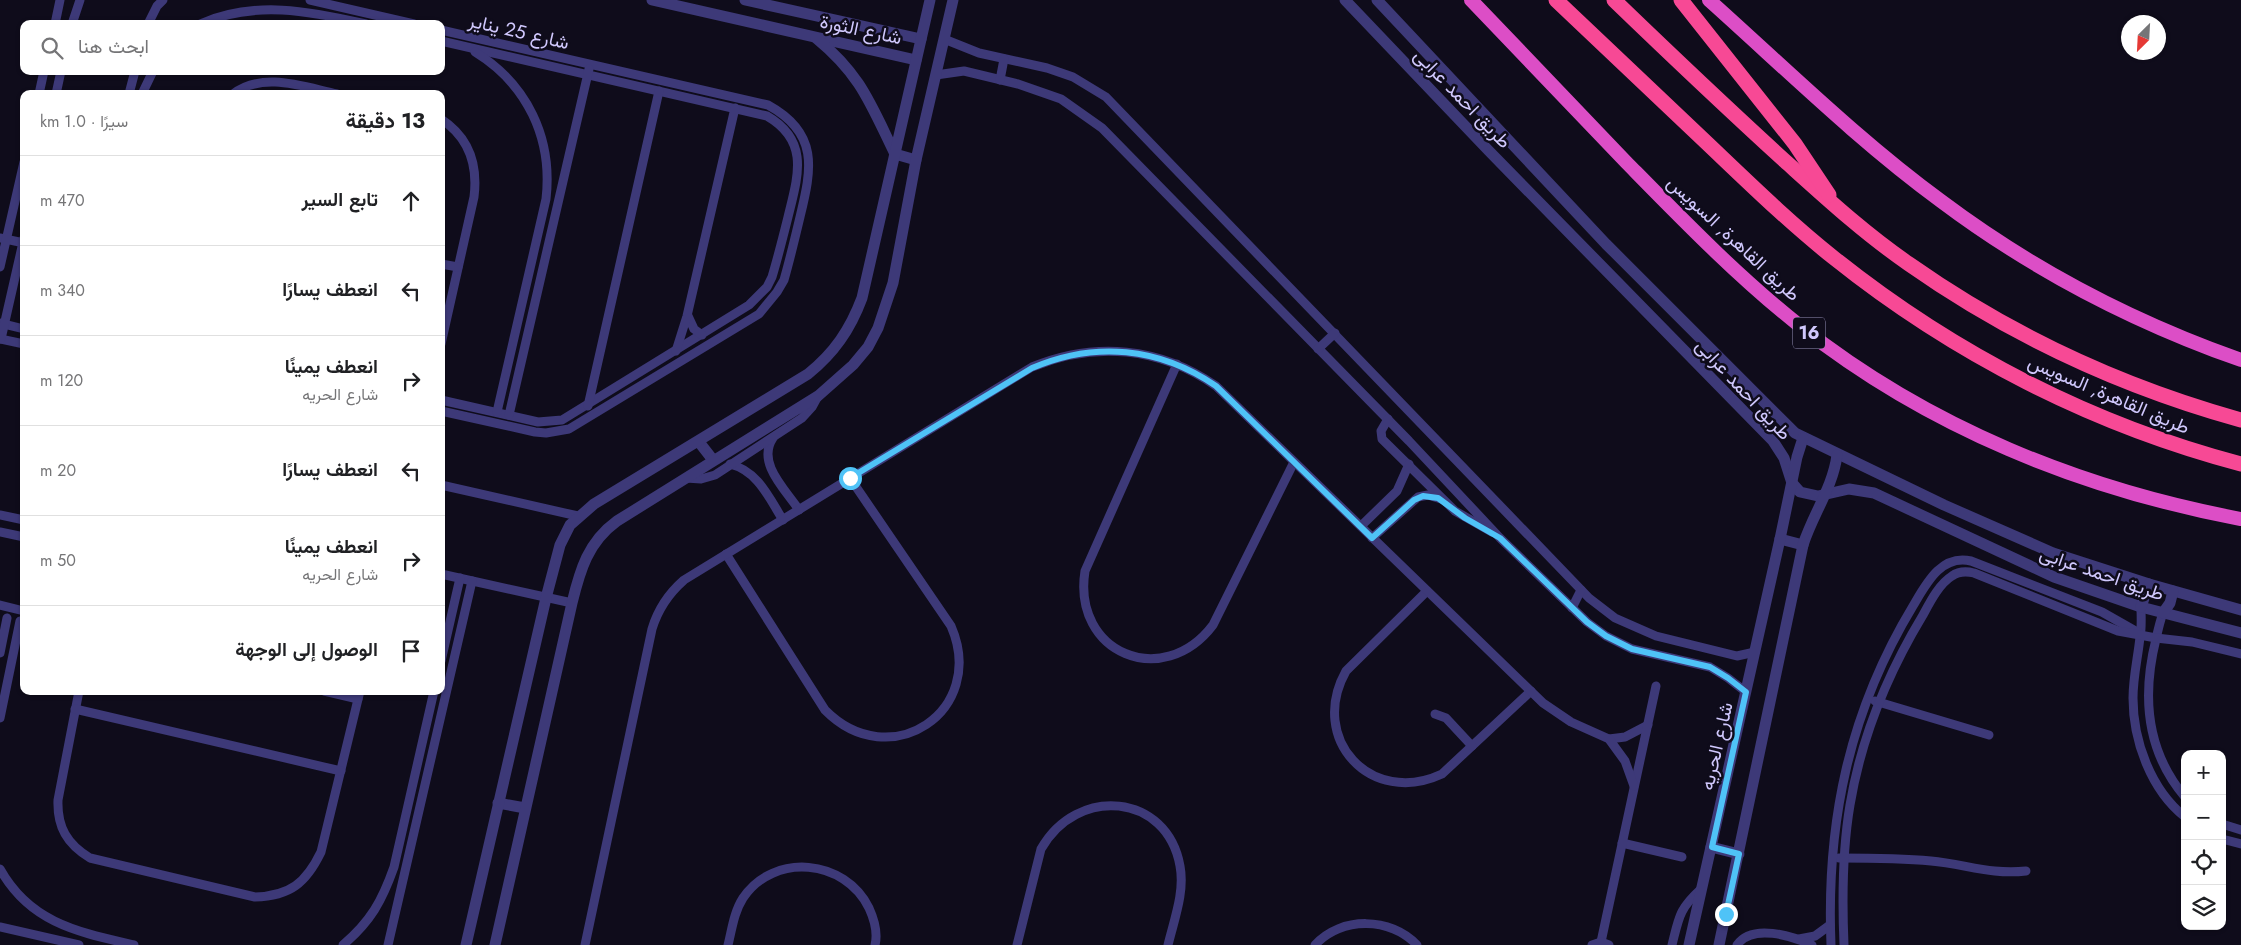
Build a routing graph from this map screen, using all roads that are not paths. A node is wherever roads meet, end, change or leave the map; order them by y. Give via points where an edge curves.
1 (60, 0) edge
2 (80, 0) edge
3 (163, 0) edge
4 (310, 0) edge
5 (652, 0) edge
6 (745, 0) edge
7 (930, 0) edge
8 (953, 0) edge
9 (1345, 0) edge
10 (1377, 0) edge
11 (1471, 0) edge
12 (1556, 0) edge
13 (1614, 0) edge
14 (1681, 0) edge
15 (1709, 0) edge
16 (373, 19) edge
17 (56, 20) edge
18 (73, 20) edge
19 (150, 20) edge
20 (208, 20) edge
21 (349, 20) edge
22 (445, 31) edge
23 (815, 37) junction
24 (944, 38) junction
25 (921, 39) junction
26 (445, 42) edge
27 (469, 47) junction
28 (916, 60) junction
29 (1004, 60) junction
30 (590, 64) junction
31 (43, 75) edge
32 (59, 75) edge
33 (134, 75) edge
34 (151, 75) edge
35 (588, 75) junction
36 (936, 75) junction
37 (1000, 80) junction
38 (40, 90) edge
39 (57, 90) edge
40 (130, 90) edge
41 (144, 90) edge
42 (241, 90) edge
43 (319, 90) edge
44 (659, 91) junction
45 (734, 108) junction
46 (445, 122) edge
47 (895, 154) junction
48 (916, 160) junction
49 (20, 176) edge
50 (546, 199) junction
51 (559, 201) junction
52 (1836, 207) junction
53 (3, 238) edge
54 (20, 241) edge
55 (2, 250) edge
56 (20, 254) edge
57 (20, 261) edge
58 (445, 265) edge
59 (0, 267) edge
60 (458, 267) junction
61 (688, 316) junction
62 (2, 324) edge
63 (445, 327) edge
64 (20, 328) edge
65 (1335, 333) junction
66 (702, 335) junction
67 (1, 339) edge
68 (20, 343) edge
69 (1318, 349) junction
70 (676, 351) junction
71 (2241, 360) edge
72 (657, 363) junction
73 (1177, 364) junction
74 (644, 371) junction
75 (664, 372) junction
76 (651, 380) junction
77 (818, 396) junction
78 (445, 401) edge
79 (588, 406) junction
80 (445, 412) edge
81 (497, 412) junction
82 (509, 415) junction
83 (1388, 419) junction
84 (2241, 420) edge
85 (546, 422) junction
86 (546, 433) junction
87 (774, 437) junction
88 (1803, 438) junction
89 (699, 442) junction
90 (1837, 455) junction
91 (713, 460) junction
92 (1294, 462) junction
93 (730, 464) junction
94 (1409, 464) junction
95 (2240, 464) edge
96 (770, 468) junction
97 (1883, 477) junction
98 (686, 478) junction
99 (756, 478) junction
100 (850, 478) junction
101 (1792, 483) junction
102 (445, 486) edge
103 (1397, 491) junction
104 (1874, 493) junction
105 (1824, 495) junction
106 (1442, 500) junction
107 (1410, 503) junction
108 (800, 510) junction
109 (0, 515) edge
110 (578, 516) junction
111 (20, 519) edge
112 (2241, 519) edge
113 (783, 520) junction
114 (1361, 526) junction
115 (0, 532) edge
116 (20, 536) edge
117 (1372, 538) junction
118 (1500, 538) junction
119 (1780, 539) junction
120 (1803, 545) junction
121 (726, 554) junction
122 (1957, 560) junction
123 (1992, 570) junction
124 (1962, 572) junction
125 (445, 575) edge
126 (460, 578) junction
127 (1988, 579) junction
128 (472, 581) junction
129 (2149, 584) junction
130 (1581, 590) junction
131 (1924, 590) junction
132 (1428, 591) junction
133 (2173, 591) junction
134 (1934, 596) junction
135 (546, 598) junction
136 (572, 604) junction
137 (0, 606) edge
138 (2141, 607) junction
139 (1572, 608) junction
140 (20, 610) edge
141 (2241, 610) edge
142 (2164, 613) junction
143 (4, 618) edge
144 (20, 622) edge
145 (20, 631) edge
146 (2241, 633) edge
147 (2141, 634) junction
148 (2156, 638) junction
149 (445, 639) edge
150 (445, 647) edge
151 (456, 650) junction
152 (1755, 652) junction
153 (0, 653) edge
154 (2241, 654) edge
155 (445, 659) edge
156 (454, 660) junction
157 (1656, 686) dead end
158 (1531, 691) junction
159 (1746, 692) junction
160 (78, 695) edge
161 (359, 695) edge
162 (433, 695) edge
163 (1867, 699) junction
164 (1880, 702) junction
165 (75, 709) junction
166 (1435, 714) dead end
167 (0, 718) edge
168 (1648, 725) junction
169 (1989, 735) dead end
170 (1609, 739) junction
171 (1472, 746) junction
172 (341, 771) junction
173 (1634, 786) junction
174 (2181, 793) edge
175 (2181, 795) edge
176 (2169, 801) junction
177 (498, 804) junction
178 (525, 808) junction
179 (2181, 813) edge
180 (2226, 825) edge
181 (2241, 830) edge
182 (2226, 840) edge
183 (1622, 843) junction
184 (2241, 844) edge
185 (1712, 847) junction
186 (1739, 854) junction
187 (1682, 856) dead end
188 (1831, 858) junction
189 (1843, 858) junction
190 (0, 868) edge
191 (2026, 871) dead end
192 (1702, 889) junction
193 (1830, 925) junction
194 (0, 926) edge
195 (1797, 939) junction
196 (1605, 943) edge
197 (79, 945) edge
198 (134, 945) edge
199 (343, 945) edge
200 (388, 945) edge
201 (466, 945) edge
202 (495, 945) edge
203 (585, 945) edge
204 (728, 945) edge
205 (875, 945) edge
206 (1018, 945) edge
207 (1168, 945) edge
208 (1315, 945) edge
209 (1417, 945) edge
210 (1592, 945) edge
211 (1672, 945) edge
212 (1689, 945) edge
213 (1719, 945) edge
214 (1737, 945) edge
215 (1812, 945) edge
216 (1830, 945) edge
217 (1844, 945) edge

1 - 17 street
2 - 18 street
3 - 19 street
4 - 16 street
5 - 23 street, شارع الثورة
6 - 25 street, شارع الثورة
7 - 25 street
8 - 24 street
9 - 101 street, طريق احمد عرابى via 1773,442 1784,458
10 - 88 street, طريق احمد عرابى via 1606,244 1781,420
11 - 112 highway, طريق القاهرة, السويس / 16 via 1713,251 1773,305 1860,369 1947,420 2044,464 2136,496
12 - 95 highway, طريق القاهرة, السويس via 1795,226 1900,307 1970,352 2051,394 2159,439
13 - 52 highway, طريق القاهرة, السويس
14 - 52 highway via 1806,159
15 - 71 highway via 1894,164 1979,229 2036,266 2104,303 2175,336
20 - 21 street via 261,4 281,4
22 - 30 street, شارع 25 يناير
23 - 28 street, شارع الثورة
23 - 47 street via 835,54 867,94
24 - 29 street
24 - 36 street
25 - 28 street
26 - 27 street, شارع 25 يناير
27 - 35 street, شارع 25 يناير
27 - 50 street via 506,76 533,114 547,158
28 - 47 street
29 - 37 street
29 - 65 street via 1047,68 1073,77 1106,97
30 - 35 street
30 - 75 street, شارع 25 يناير via 768,105 792,122 808,148 808,183 788,266 777,292 759,314
31 - 38 street
32 - 39 street
33 - 40 street
34 - 41 street
35 - 44 street, شارع 25 يناير
35 - 51 street
36 - 37 street via 964,71
36 - 48 street
37 - 69 street via 1061,99 1102,128
42 - 43 street via 268,81
44 - 45 street, شارع 25 يناير
44 - 79 street
45 - 61 street
45 - 66 street, شارع 25 يناير via 767,116 786,130 797,152 798,175 776,264 767,287 749,305
46 - 60 street via 466,142 476,174
47 - 48 street
47 - 89 street via 862,298 847,333 823,362 808,374
48 - 77 street via 893,283 878,328 853,365
49 - 53 street
50 - 51 street
50 - 81 street
51 - 82 street
52 - 84 highway, طريق القاهرة, السويس via 1940,285 2035,341 2148,391
53 - 54 street
53 - 55 street
55 - 56 street
55 - 59 street
57 - 62 street
58 - 60 street
60 - 63 street
61 - 66 street via 694,329
61 - 70 street
62 - 64 street
62 - 67 street
65 - 69 street
65 - 130 street
66 - 70 street, شارع 25 يناير
67 - 68 street
69 - 83 street
70 - 72 street, شارع 25 يناير
72 - 74 street, شارع 25 يناير
72 - 75 street
73 - 92 street via 1216,386
73 - 92 street via 1085,571 1083,601 1092,623 1106,641 1118,650 1148,659 1178,654 1204,637 1213,625
73 - 100 street via 1148,355 1104,350 1046,362
74 - 76 street
74 - 79 street, شارع 25 يناير
75 - 76 street, شارع 25 يناير
76 - 86 street, شارع 25 يناير via 570,429
77 - 87 street via 805,415
77 - 91 street
78 - 81 street
79 - 85 street, شارع 25 يناير via 570,417
80 - 86 street
81 - 82 street
82 - 85 street
83 - 94 street via 1381,431 1382,439
83 - 118 street
85 - 86 street
87 - 93 street
87 - 96 street via 767,452
88 - 90 street, طريق احمد عرابى
88 - 101 street, شارع الحريه
89 - 91 street
89 - 110 street
90 - 97 street, طريق احمد عرابى
90 - 105 street via 1834,473
91 - 98 street
92 - 114 street
93 - 98 street via 706,478
93 - 99 street
94 - 103 street
94 - 106 street
96 - 99 street
96 - 108 street
97 - 104 street via 1874,482
97 - 129 street, طريق احمد عرابى via 2037,546
98 - 136 street via 617,521 598,538 584,560
99 - 113 street
100 - 108 street
100 - 121 street via 956,638 960,664 955,690 942,712 921,729 896,737 876,737 857,733 834,720
101 - 105 street, طريق احمد عرابى via 1806,495
101 - 119 street, شارع الحريه
102 - 110 street
103 - 107 street
103 - 114 street
104 - 105 street, طريق احمد عرابى via 1849,489
104 - 138 street, طريق احمد عرابى via 2054,577
105 - 120 street
106 - 107 street via 1423,496
106 - 118 street
107 - 117 street
108 - 113 street
109 - 111 street
110 - 135 street via 560,545
113 - 121 street
114 - 117 street
115 - 116 street
117 - 132 street
118 - 139 street
119 - 120 street
119 - 152 street, شارع الحريه
120 - 186 street
121 - 203 street via 677,586 654,621
122 - 123 street via 1971,561
122 - 124 street
122 - 131 street via 1942,566
123 - 127 street
123 - 147 street via 2102,612
124 - 127 street
124 - 134 street via 1950,577
125 - 126 street
126 - 128 street
126 - 149 street
127 - 147 street via 2118,631
128 - 135 street
128 - 151 street
129 - 133 street, طريق احمد عرابى
129 - 138 street
130 - 139 street
130 - 152 street via 1615,618 1656,636 1737,656
131 - 134 street
131 - 163 street via 1892,643
132 - 158 street
132 - 171 street via 1346,670 1334,698 1335,728 1340,742 1358,766 1384,781 1399,784 1421,782 1442,774
133 - 141 street, طريق احمد عرابى
133 - 142 street
134 - 164 street
135 - 136 street
135 - 177 street
136 - 178 street
137 - 140 street
138 - 142 street, طريق احمد عرابى
138 - 147 street
139 - 159 street via 1596,630 1623,645 1700,664 1728,678
142 - 146 street, طريق احمد عرابى
142 - 148 street
143 - 144 street
143 - 153 street
145 - 167 street
147 - 148 street
147 - 176 street via 2134,691 2136,730 2148,768
148 - 154 street via 2192,642
148 - 174 street via 2148,677 2149,717 2157,748
150 - 151 street
151 - 156 street
152 - 159 street, شارع الحريه
155 - 156 street
156 - 200 street
157 - 168 street
158 - 170 street via 1558,714
158 - 171 street
159 - 185 street, شارع الحريه
160 - 165 street
161 - 172 street
162 - 199 street via 388,883 370,918
163 - 164 street
163 - 188 street via 1843,778
164 - 169 street
164 - 189 street via 1854,780
165 - 172 street
165 - 172 street via 58,800 59,821 68,840 90,858 241,894 270,896 284,893 307,876 321,852
166 - 171 street via 1446,718
168 - 170 street via 1626,737
168 - 173 street
170 - 173 street via 1625,761
173 - 183 street
175 - 176 street
176 - 179 street
177 - 178 street
177 - 201 street
178 - 202 street
180 - 181 street
182 - 184 street
183 - 187 street
183 - 196 street
185 - 186 street
185 - 192 street, شارع الحريه
186 - 213 street
188 - 189 street
188 - 193 street
189 - 191 street via 1920,860 1989,872
189 - 217 street
190 - 198 street via 25,902 42,915 80,933
192 - 211 street via 1680,912
192 - 212 street, شارع الحريه
193 - 195 street via 1815,936
193 - 216 street
194 - 197 street
195 - 214 street via 1760,933 1746,936
195 - 215 street
196 - 210 street
204 - 205 street via 737,910 752,888 773,873 799,867 812,867 849,882 872,914
206 - 207 street via 1041,849 1047,837 1078,812 1104,805 1143,814 1164,831 1174,848 1181,881
208 - 209 street via 1332,932 1364,923 1398,930

